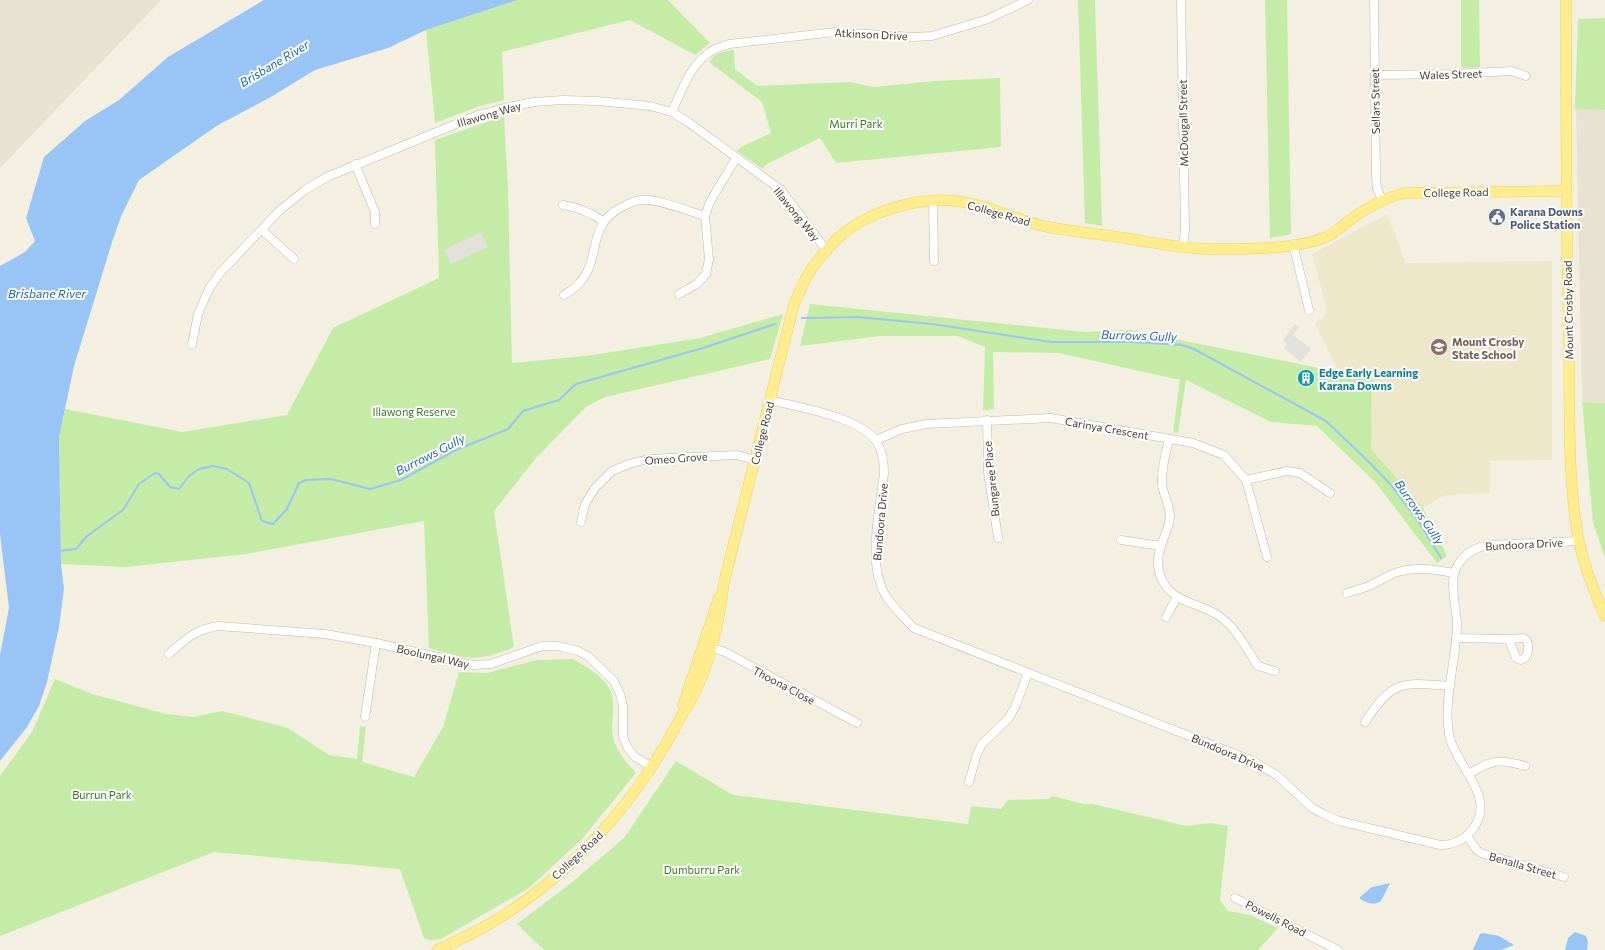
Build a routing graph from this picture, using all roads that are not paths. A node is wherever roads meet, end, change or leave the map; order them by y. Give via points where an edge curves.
1 (1028, 0) edge
2 (1181, 0) edge
3 (1374, 0) edge
4 (1566, 0) edge
5 (1375, 75) junction
6 (1526, 76) dead end
7 (672, 112) junction
8 (736, 158) junction
9 (355, 164) junction
10 (1566, 191) junction
11 (933, 200) junction
12 (1382, 200) junction
13 (563, 205) dead end
14 (705, 216) junction
15 (603, 222) junction
16 (375, 224) dead end
17 (262, 230) junction
18 (1294, 244) junction
19 (1183, 247) junction
20 (827, 251) junction
21 (294, 260) dead end
22 (934, 261) dead end
23 (564, 294) dead end
24 (679, 294) dead end
25 (1309, 310) dead end
26 (192, 344) dead end
27 (770, 400) junction
28 (987, 420) junction
29 (1169, 439) junction
30 (876, 440) junction
31 (755, 460) junction
32 (1246, 480) junction
33 (1330, 493) dead end
34 (581, 522) dead end
35 (998, 538) dead end
36 (1121, 540) dead end
37 (1579, 541) junction
38 (1161, 546) junction
39 (1266, 557) dead end
40 (1454, 573) junction
41 (1347, 592) dead end
42 (1176, 596) junction
43 (1605, 616) edge
44 (1166, 617) dead end
45 (1456, 638) junction
46 (1509, 640) dead end
47 (376, 643) junction
48 (707, 646) junction
49 (169, 654) dead end
50 (1275, 671) dead end
51 (1028, 673) junction
52 (1450, 686) junction
53 (365, 717) dead end
54 (1365, 722) dead end
55 (857, 723) dead end
56 (1526, 766) dead end
57 (652, 767) junction
58 (1469, 774) junction
59 (969, 782) dead end
60 (1468, 836) junction
61 (1564, 877) dead end
62 (1235, 898) dead end
63 (437, 950) edge
64 (1338, 950) edge

1 - 7 street, Atkinson Drive via 988,19 932,36 835,32 729,44 714,50 692,70
2 - 19 street, McDougall Street via 1185,229
3 - 5 street, Sellars Street
4 - 10 main road, Mount Crosby Road
5 - 6 street, Wales Street via 1512,71
5 - 12 street, Sellars Street via 1376,178
7 - 8 street, Illawong Way
7 - 9 street, Illawong Way via 650,106 597,101 534,102 478,115
8 - 14 street via 710,202
8 - 20 street, Illawong Way via 781,190
9 - 16 street via 375,212
9 - 17 street, Illawong Way via 305,190 279,211
10 - 12 main road, College Road via 1404,193
10 - 37 main road, Mount Crosby Road via 1571,462
11 - 19 main road, College Road via 956,201 984,207 1045,226
11 - 20 main road, College Road via 901,205 874,216 836,240
11 - 22 street
12 - 18 main road, College Road via 1330,235
13 - 15 street via 596,216
14 - 15 street via 640,200 614,211
14 - 24 street via 709,259 706,274 697,284
15 - 23 street via 582,281
17 - 21 street
17 - 26 street, Illawong Way via 220,273 209,289 198,314
18 - 19 main road, College Road via 1226,249
18 - 25 street
20 - 27 main road, College Road via 815,264 794,304
27 - 30 street via 843,419 859,426
27 - 31 main road, College Road
28 - 29 street, Carinya Crescent via 1050,418
28 - 30 street, Carinya Crescent via 909,427
28 - 35 street, Bungaree Place via 988,472
29 - 32 street, Carinya Crescent via 1193,443 1224,455
29 - 38 street via 1162,484 1170,519
30 - 51 street, Bundoora Drive via 884,468 875,546 876,568 886,596 914,628
31 - 34 street, Omeo Grove via 737,454 648,458 629,464 612,471 595,488 585,504
31 - 48 main road, College Road via 724,582 720,616
32 - 33 street via 1287,471 1300,473
32 - 39 street, Carinya Crescent
36 - 38 street
37 - 40 street, Bundoora Drive via 1478,546 1468,552
37 - 43 main road, Mount Crosby Road via 1590,579
38 - 42 street via 1157,559 1159,572 1163,582
40 - 41 street via 1413,569 1386,576 1371,585
40 - 45 street
42 - 44 street
42 - 50 street via 1220,616 1231,627 1258,666
45 - 46 street
45 - 52 street
47 - 49 street, Boolungal Way via 325,634 218,626 193,633
47 - 53 street
47 - 57 street, Boolungal Way via 473,665 491,664 542,646 558,646 578,651 603,668 618,686 622,700 623,736 627,747 635,757
48 - 55 street, Thoona Close via 724,652
48 - 57 main road, College Road via 702,676 693,698
51 - 59 street via 1008,719 982,744
51 - 60 street, Bundoora Drive via 1253,761 1278,776 1311,807 1339,821 1440,845 1458,842
52 - 54 street via 1416,683 1398,687 1383,697
52 - 58 street via 1447,718 1449,736 1455,752
56 - 58 street via 1496,761
57 - 63 main road, College Road via 604,830 578,858 496,920
58 - 60 street via 1478,794 1480,810 1478,821
60 - 61 street, Benalla Street via 1481,854
62 - 64 street, Powells Road

